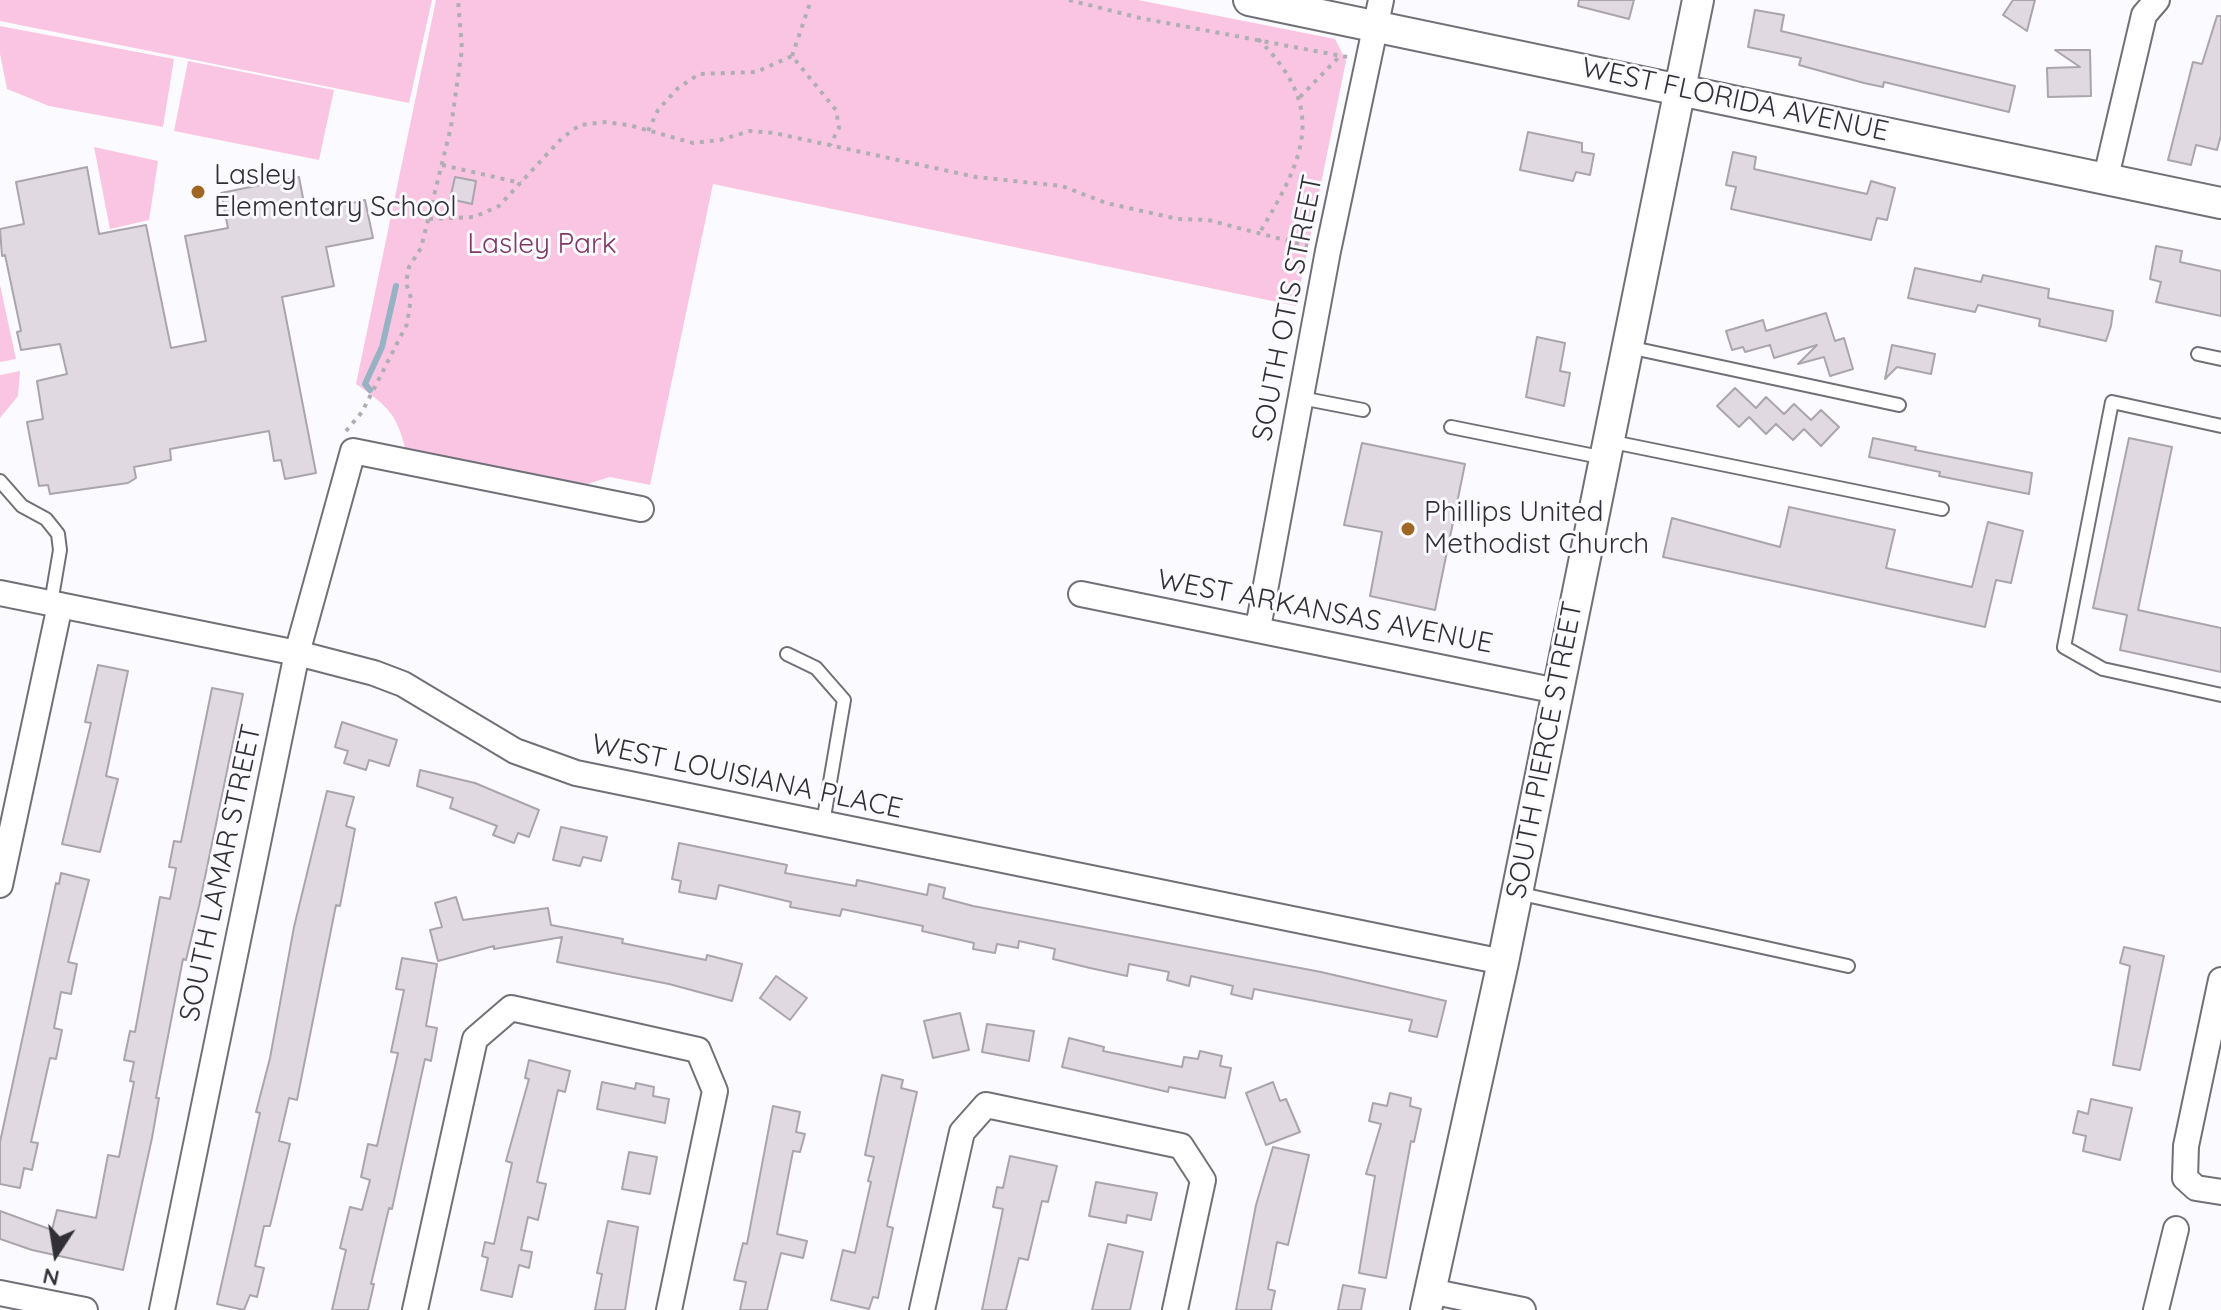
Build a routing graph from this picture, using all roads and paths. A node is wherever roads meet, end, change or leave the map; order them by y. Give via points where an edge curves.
1 (458, 0) edge
2 (811, 0) edge
3 (1069, 0) edge
4 (1249, 0) edge
5 (1698, 0) edge
6 (2143, 5) edge
7 (1379, 13) edge
8 (1257, 38) junction
9 (792, 56) junction
10 (1339, 57) junction
11 (1351, 57) dead end
12 (1682, 88) junction
13 (1300, 97) junction
14 (648, 132) junction
15 (830, 145) junction
16 (442, 165) junction
17 (2106, 177) junction
18 (521, 183) junction
19 (2221, 203) edge
20 (1260, 232) junction
21 (1312, 247) dead end
22 (1628, 347) junction
23 (2198, 354) dead end
24 (2221, 359) edge
25 (1301, 398) junction
26 (1899, 405) dead end
27 (1363, 410) dead end
28 (2221, 426) edge
29 (1451, 427) dead end
30 (1607, 449) junction
31 (0, 481) edge
32 (641, 509) dead end
33 (1942, 509) dead end
34 (0, 593) edge
35 (1081, 594) dead end
36 (55, 604) junction
37 (1258, 628) junction
38 (297, 653) junction
39 (787, 654) dead end
40 (1557, 691) junction
41 (2221, 695) edge
42 (823, 823) junction
43 (0, 885) edge
44 (1517, 893) junction
45 (1503, 962) junction
46 (1848, 966) dead end
47 (2221, 980) edge
48 (2221, 1192) edge
49 (2176, 1229) dead end
50 (0, 1293) edge
51 (1428, 1300) edge
52 (85, 1310) edge
53 (162, 1310) edge
54 (415, 1310) edge
55 (669, 1310) edge
56 (922, 1310) edge
57 (1175, 1310) edge
58 (1523, 1310) edge
59 (2156, 1310) edge

1 - 16 path via 462,49
2 - 9 path
3 - 8 path
4 - 7 street, WEST FLORIDA AVENUE
5 - 12 street, SOUTH PIERCE STREET
6 - 17 street
7 - 12 street, WEST FLORIDA AVENUE
7 - 25 street, SOUTH OTIS STREET
8 - 10 path
8 - 13 path via 1283,63
9 - 14 path via 756,72 699,74 658,110
9 - 15 path via 836,110 839,128
10 - 11 path
10 - 13 path
12 - 17 street, WEST FLORIDA AVENUE
12 - 22 street, SOUTH PIERCE STREET
13 - 20 path via 1303,131 1296,165
14 - 15 path via 693,143 750,131
14 - 18 path via 604,122 580,125
15 - 20 path via 976,177 1062,186 1106,203
16 - 18 path
16 - 18 path via 429,219 474,217 499,206
17 - 19 street, WEST FLORIDA AVENUE
20 - 21 path
22 - 26 lane
22 - 30 street, SOUTH PIERCE STREET
23 - 24 lane
25 - 27 lane
25 - 37 street, SOUTH OTIS STREET
28 - 41 lane via 2112,402 2064,647 2103,669
29 - 30 lane
30 - 33 lane
30 - 40 street, SOUTH PIERCE STREET
31 - 36 lane via 58,534
32 - 38 street, SOUTH LAMAR STREET via 353,451
34 - 36 street, WEST LOUISIANA PLACE
35 - 37 street, WEST ARKANSAS AVENUE
36 - 38 street, WEST LOUISIANA PLACE
36 - 43 street
37 - 40 street, WEST ARKANSAS AVENUE
38 - 42 street, WEST LOUISIANA PLACE via 403,684 515,751 576,773
38 - 53 street, SOUTH LAMAR STREET
39 - 42 lane via 816,668 844,700
40 - 44 street, SOUTH PIERCE STREET
42 - 45 street, WEST LOUISIANA PLACE
44 - 45 street, SOUTH PIERCE STREET
44 - 46 lane
45 - 51 street, SOUTH PIERCE STREET
47 - 48 street via 2186,1146 2185,1178 2196,1188
49 - 59 street
50 - 52 street
51 - 58 street
54 - 55 street via 475,1039 511,1008 698,1050 715,1091
56 - 57 street via 962,1132 986,1105 1181,1146 1203,1180

